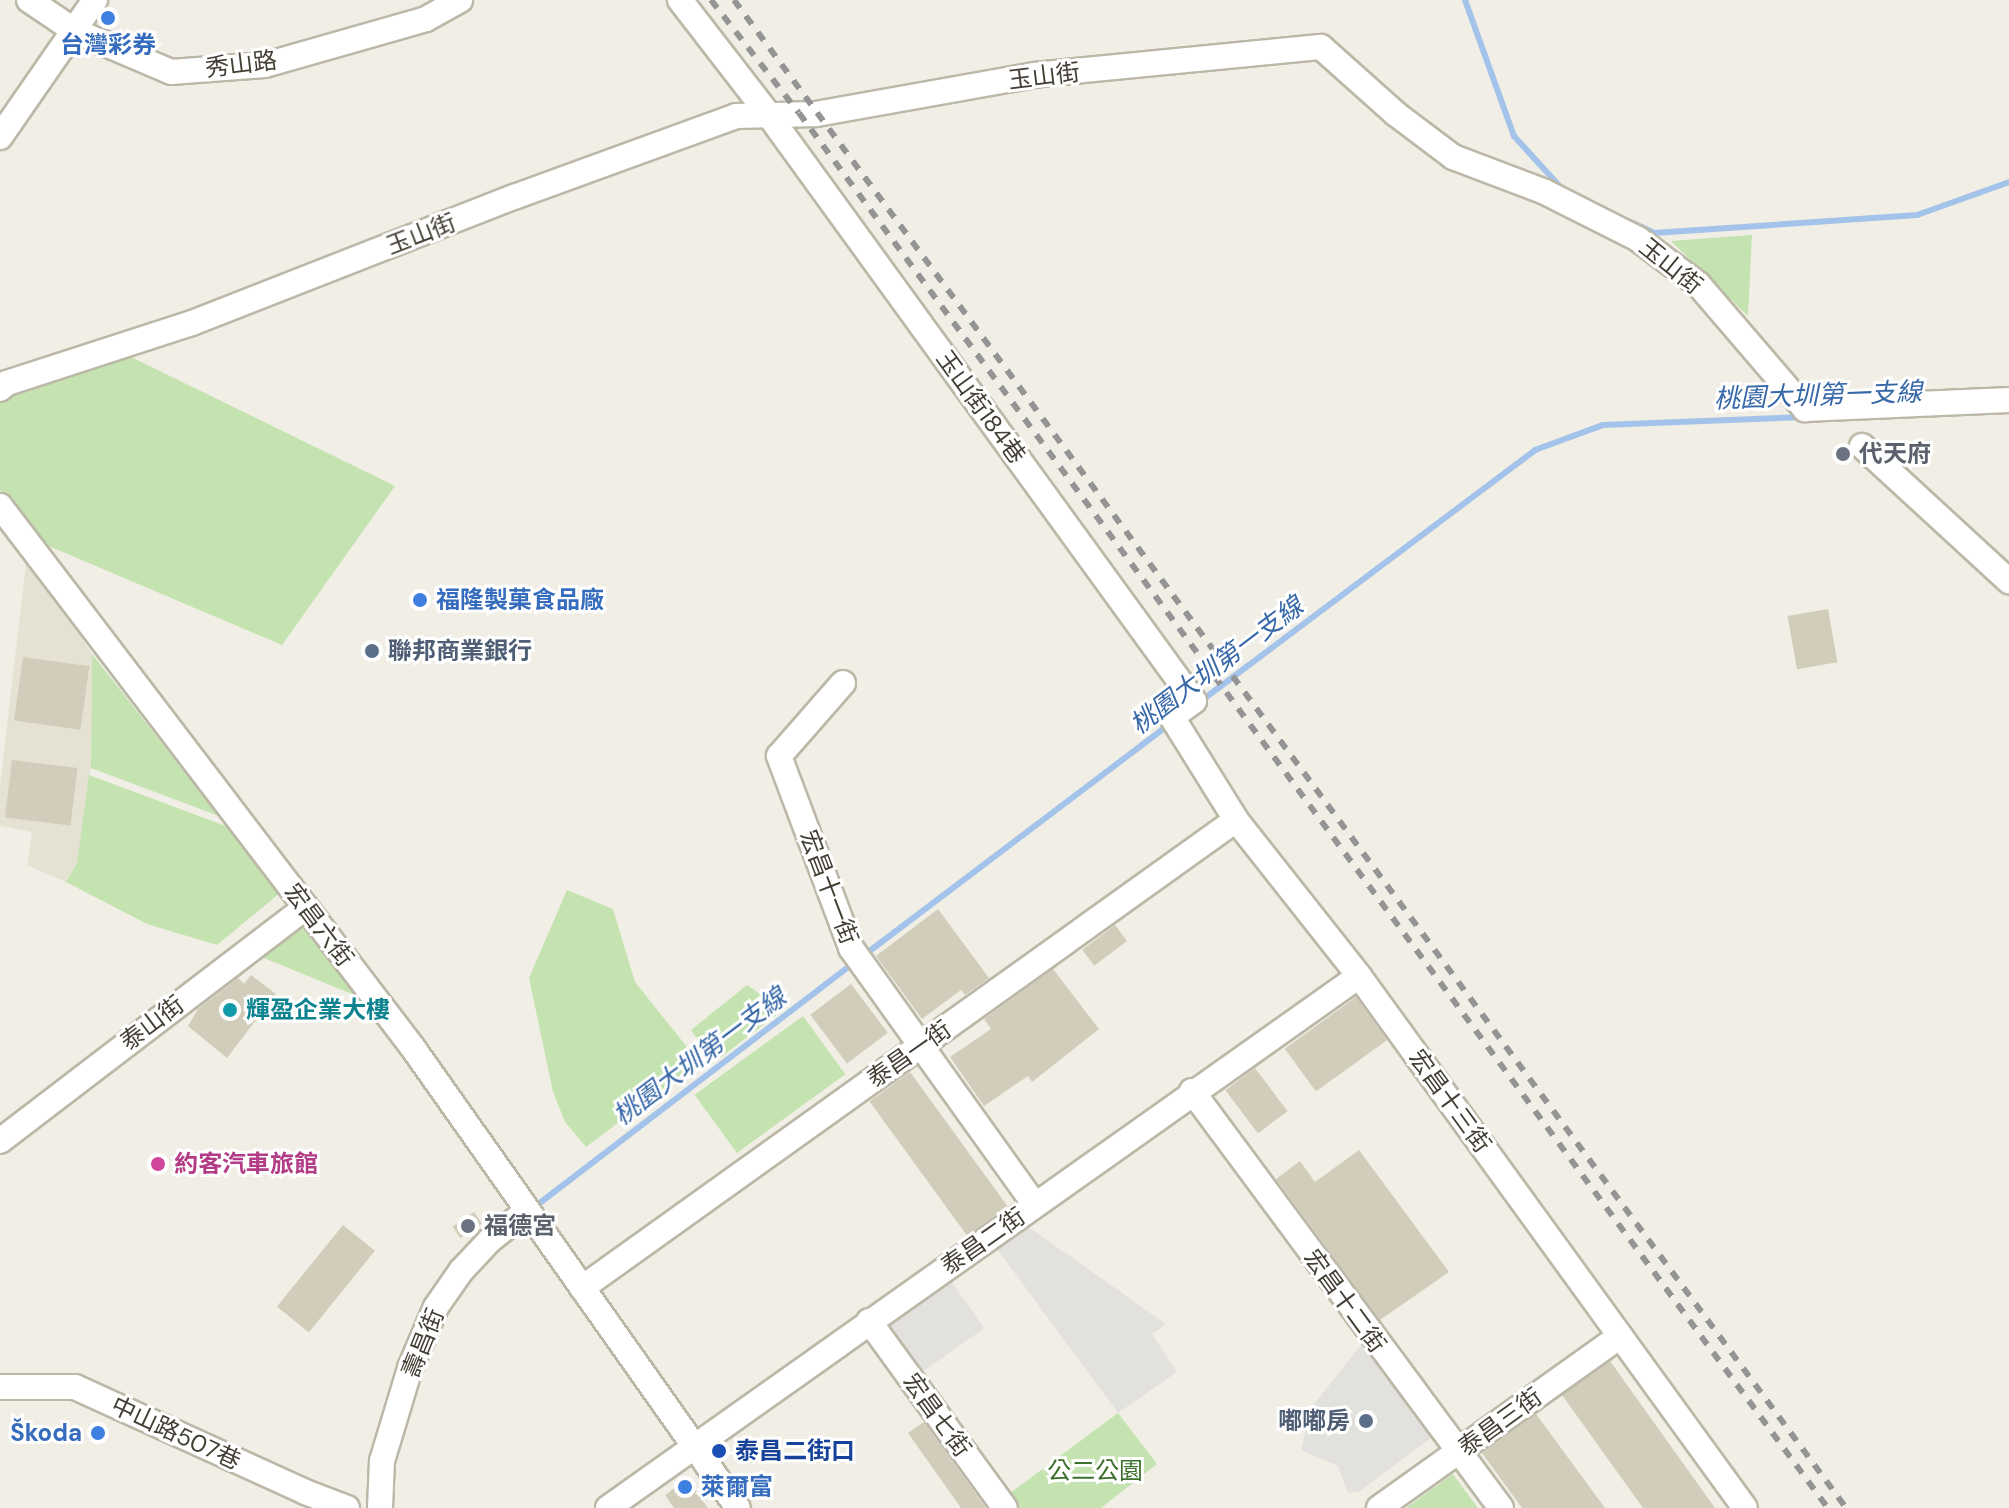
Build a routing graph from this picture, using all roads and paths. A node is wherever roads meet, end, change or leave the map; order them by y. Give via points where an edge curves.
1 (29, 0) edge
2 (95, 0) edge
3 (460, 0) edge
4 (680, 0) edge
5 (75, 31) junction
6 (768, 114) junction
7 (0, 137) edge
8 (0, 389) edge
9 (2009, 400) edge
10 (1862, 446) dead end
11 (0, 506) edge
12 (2009, 581) edge
13 (843, 683) dead end
14 (1194, 701) joint
15 (1236, 820) junction
16 (306, 907) junction
17 (1359, 976) junction
18 (921, 1046) junction
19 (1192, 1091) junction
20 (0, 1141) edge
21 (1034, 1204) junction
22 (530, 1215) junction
23 (582, 1288) junction
24 (869, 1321) junction
25 (1620, 1336) junction
26 (0, 1387) edge
27 (694, 1446) junction
28 (1458, 1452) junction
29 (347, 1508) edge
30 (380, 1508) edge
31 (608, 1508) edge
32 (738, 1508) edge
33 (1005, 1508) edge
34 (1379, 1508) edge
35 (1501, 1508) edge
36 (1745, 1508) edge

1 - 5 street, 秀山路
2 - 5 street
3 - 5 street, 秀山路 via 426,19 265,65 171,72
4 - 6 street
5 - 7 street
6 - 8 street, 玉山街 via 736,116 192,323
6 - 9 street, 玉山街 via 816,114 1034,75 1321,47 1453,157 1545,192 1638,239 1698,284 1805,409
6 - 14 street, 玉山街184巷
10 - 12 street
11 - 16 street, 宏昌六街
13 - 18 street, 宏昌十一街 via 779,756 859,959
14 - 15 street, 宏昌十三街 via 1175,722
15 - 17 street, 宏昌十三街
15 - 18 street, 泰昌一街
16 - 20 street, 泰山街
16 - 22 street, 宏昌六街
17 - 19 street, 泰昌二街
17 - 25 street, 宏昌十三街
18 - 21 street, 宏昌十一街
18 - 23 street, 泰昌一街
19 - 21 street, 泰昌二街
19 - 28 street, 宏昌十二街
21 - 24 street, 泰昌二街
22 - 23 street, 宏昌六街
22 - 30 street, 壽昌街 via 490,1240 436,1307 410,1368 382,1461
23 - 27 street, 宏昌六街
24 - 27 street, 泰昌二街
24 - 33 street, 宏昌七街
25 - 28 street, 泰昌三街
25 - 36 street, 宏昌十三街
26 - 29 street, 中山路507巷 via 75,1387
27 - 31 street, 泰昌二街
27 - 32 street, 宏昌六街
28 - 34 street, 泰昌三街
28 - 35 street, 宏昌十二街

